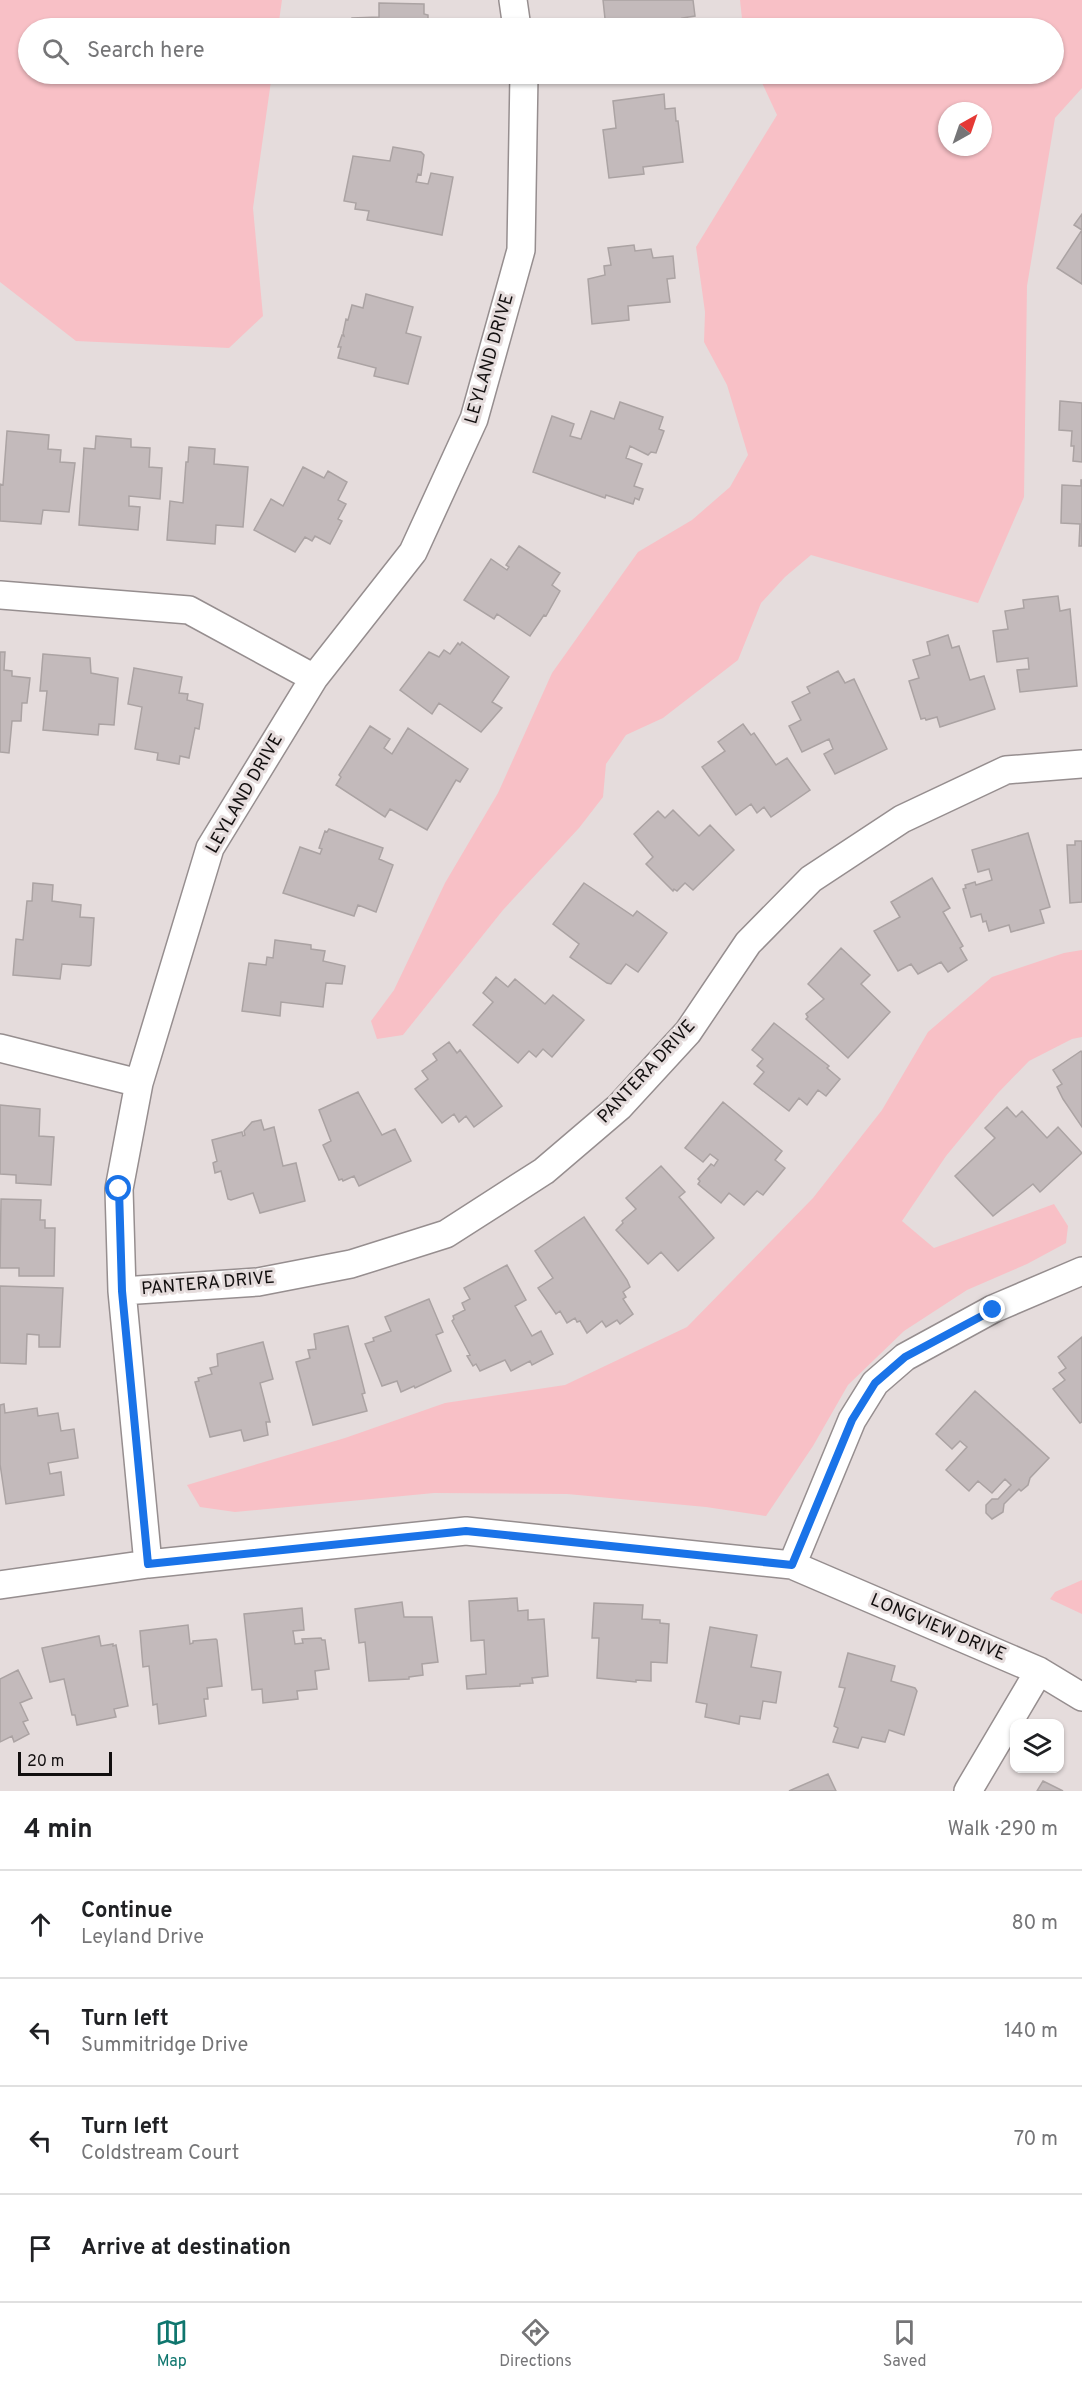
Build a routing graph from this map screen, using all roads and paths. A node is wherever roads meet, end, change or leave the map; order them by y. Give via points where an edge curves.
1 (513, 0) edge
2 (516, 18) edge
3 (524, 84) edge
4 (0, 595) edge
5 (314, 678) junction
6 (1082, 764) edge
7 (0, 1048) edge
8 (139, 1083) junction
9 (1082, 1271) edge
10 (122, 1291) junction
11 (148, 1564) junction
12 (792, 1565) junction
13 (0, 1585) edge
14 (1039, 1671) junction
15 (1082, 1697) edge
16 (968, 1791) edge

1 - 2 street
3 - 5 street, LEYLAND DRIVE via 521,250 474,419 413,552
4 - 5 street via 189,610
5 - 8 street, LEYLAND DRIVE via 210,848
6 - 10 street, PANTERA DRIVE via 1006,770 902,819 811,879 748,943 688,1032 619,1107 544,1171 446,1234 351,1264 258,1282
7 - 8 street
8 - 10 street, LEYLAND DRIVE via 119,1189
9 - 12 street via 993,1310 905,1357 875,1383 852,1420
10 - 11 street, LEYLAND DRIVE
11 - 12 street, LONGVIEW DRIVE via 466,1531
11 - 13 street, LONGVIEW DRIVE
12 - 14 street, LONGVIEW DRIVE
14 - 15 street, LONGVIEW DRIVE
14 - 16 street

